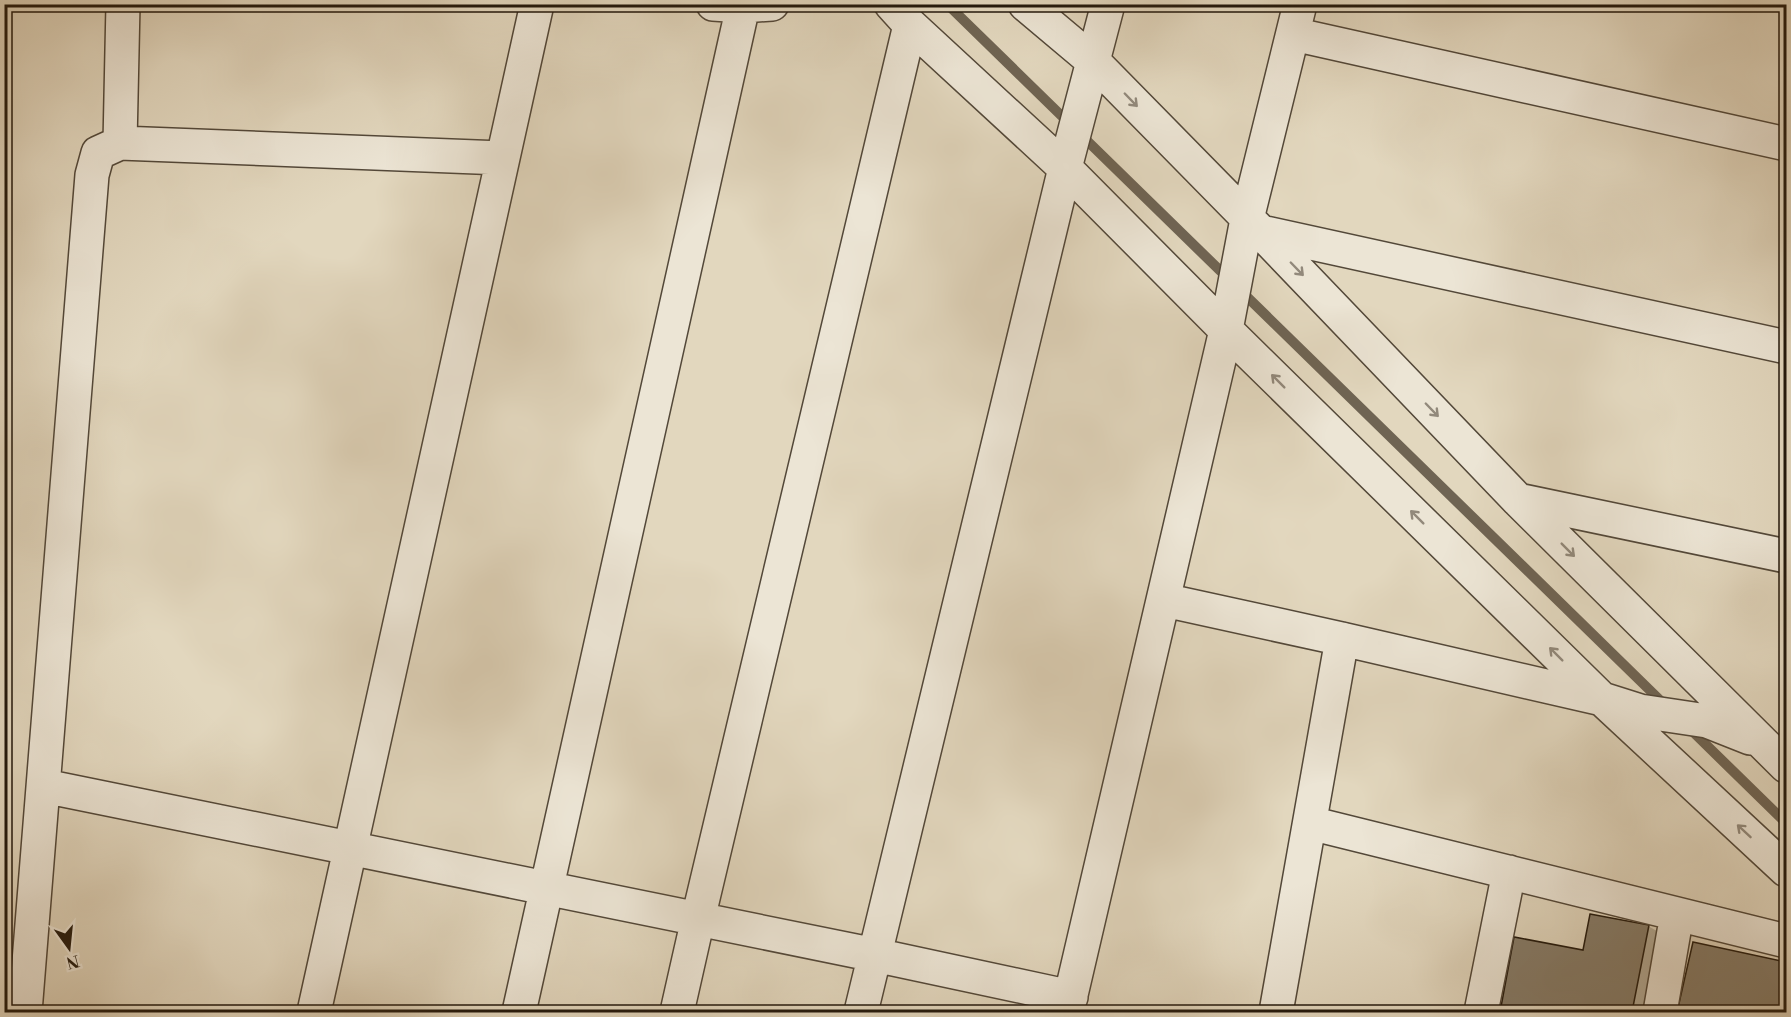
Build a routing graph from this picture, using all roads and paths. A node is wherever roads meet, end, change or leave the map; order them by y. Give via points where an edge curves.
1 (123, 4) edge
2 (537, 4) edge
3 (1025, 4) edge
4 (1108, 4) edge
5 (743, 5) edge
6 (901, 15) edge
7 (1296, 19) edge
8 (1094, 62) junction
9 (120, 143) junction
10 (1786, 144) edge
11 (502, 158) junction
12 (1065, 168) junction
13 (1254, 226) junction
14 (1226, 330) junction
15 (1786, 348) edge
16 (1518, 500) junction
17 (1786, 556) edge
18 (1164, 600) junction
19 (1342, 639) junction
20 (1602, 699) junction
21 (1775, 746) edge
22 (1786, 766) edge
23 (44, 786) junction
24 (1310, 823) junction
25 (351, 849) junction
26 (1786, 870) edge
27 (1509, 872) junction
28 (546, 889) junction
29 (1677, 914) junction
30 (698, 919) junction
31 (1786, 941) edge
32 (875, 956) junction
33 (1069, 1005) edge
34 (25, 1012) edge
35 (314, 1012) edge
36 (519, 1012) edge
37 (677, 1012) edge
38 (861, 1012) edge
39 (1276, 1012) edge
40 (1481, 1012) edge
41 (1660, 1012) edge

1 - 9 street
2 - 11 street
3 - 8 street
4 - 8 street
5 - 28 street
6 - 12 street
6 - 30 street
7 - 10 street
7 - 13 street
8 - 12 street
8 -> 13 street
9 - 11 street
9 - 23 street via 98,153 92,174
11 - 25 street
12 - 14 street
12 - 32 street
13 - 14 street
13 - 15 street
13 -> 16 street
14 - 18 street
20 -> 14 street
16 - 17 street
16 -> 21 street
18 - 19 street
18 - 33 street
19 - 20 street
19 - 24 street
20 - 21 street via 1640,711 1707,721
26 -> 20 street
21 - 22 street
23 - 25 street
23 - 34 street
24 - 27 street
24 - 39 street
25 - 28 street
25 - 35 street
27 - 29 street
27 - 40 street
28 - 30 street
28 - 36 street
29 - 31 street
29 - 41 street
30 - 32 street
30 - 37 street
32 - 33 street
32 - 38 street

